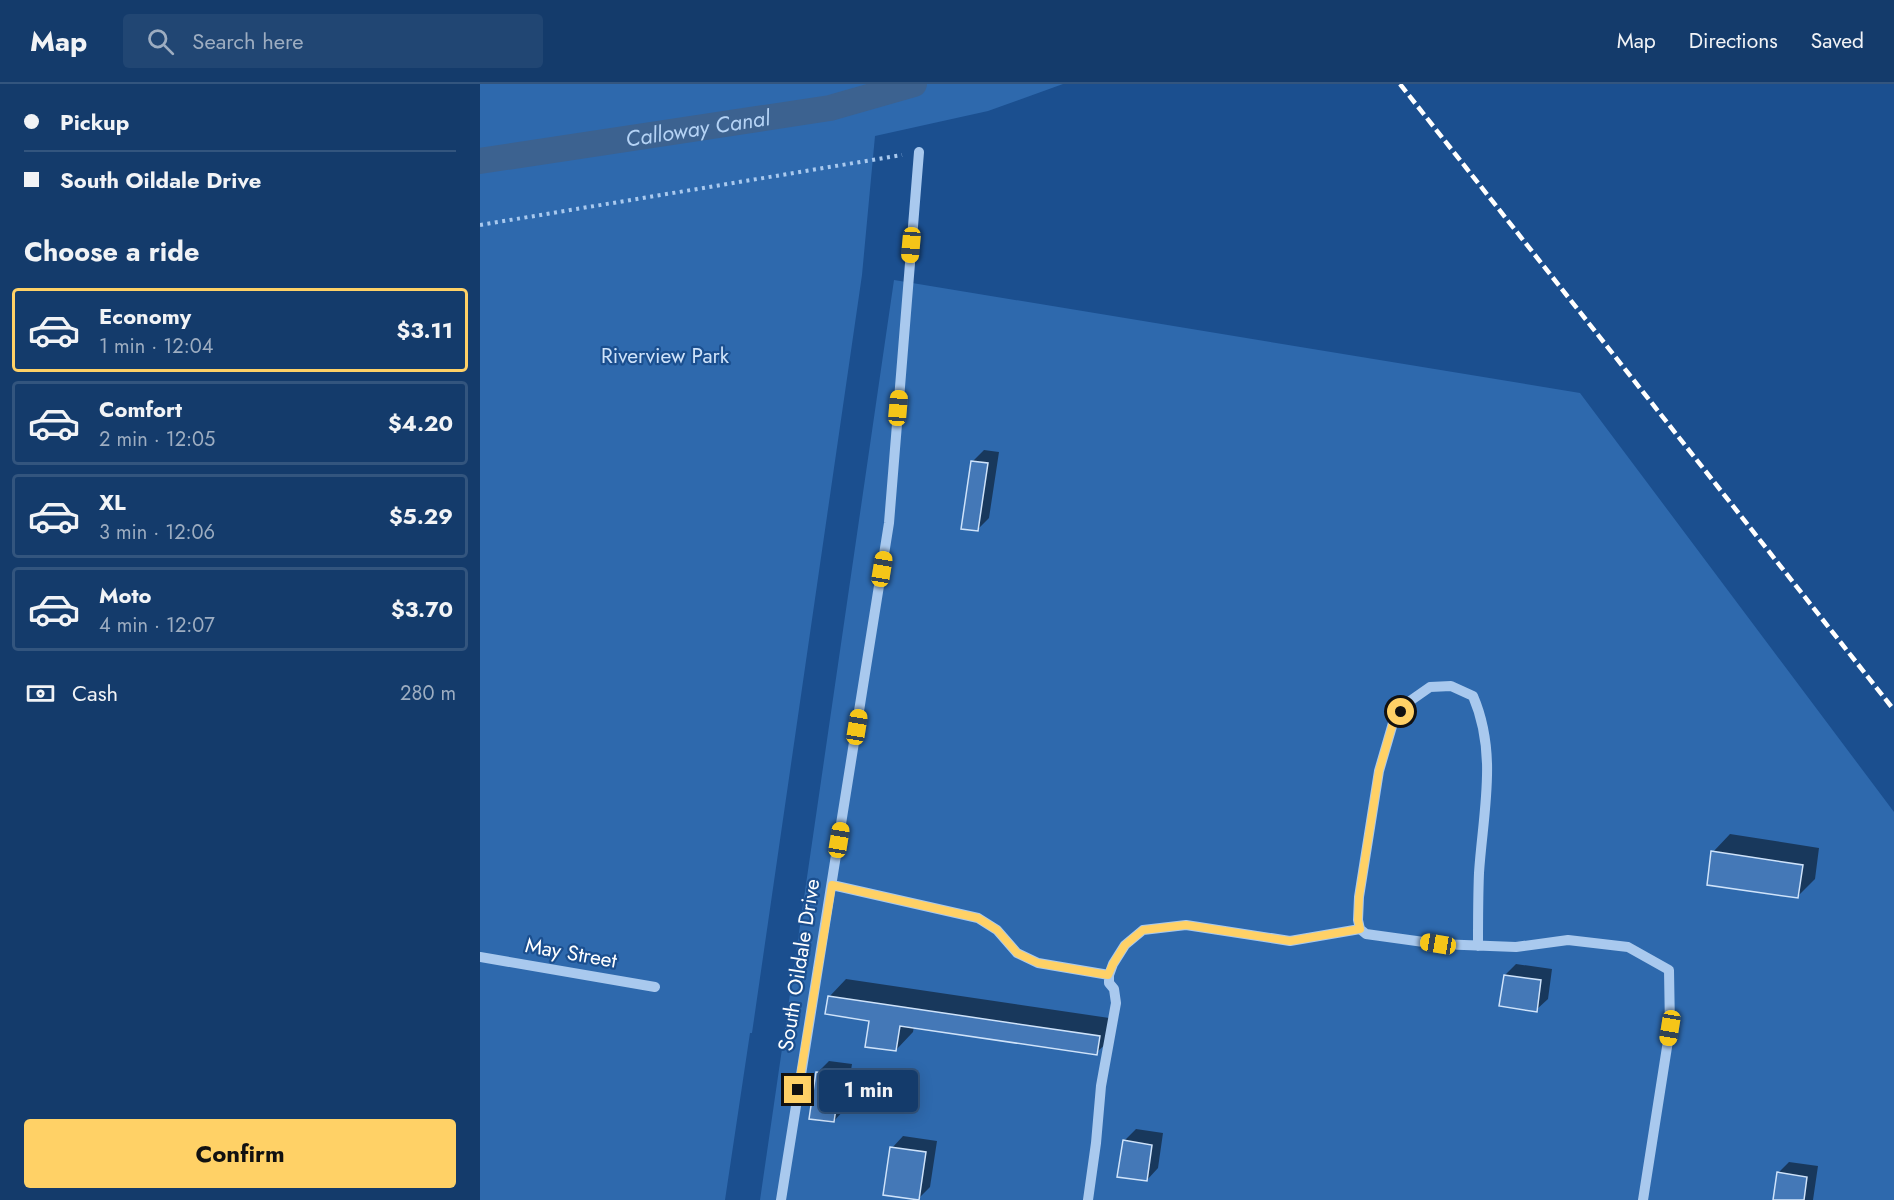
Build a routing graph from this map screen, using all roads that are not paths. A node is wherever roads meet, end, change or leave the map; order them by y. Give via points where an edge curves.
1 (919, 152) road end
2 (832, 885) junction
3 (1360, 929) junction
4 (1478, 946) junction
5 (480, 957) edge
6 (1108, 975) junction
7 (655, 987) dead end
8 (781, 1200) edge
9 (1088, 1200) edge
10 (1643, 1200) edge

1 - 2 street, South Oildale Drive via 889,524
2 - 6 street via 978,918 997,930 1017,953 1038,963
2 - 8 street, South Oildale Drive
3 - 4 street via 1366,934
3 - 4 street via 1359,897 1379,771 1393,723 1410,701 1430,687 1451,686 1473,696 1487,749
3 - 6 street via 1290,941 1186,925 1143,930 1125,945
4 - 10 street via 1516,947 1568,940 1628,946 1669,970 1670,1028
5 - 7 street, May Street
6 - 9 street via 1116,1003 1101,1086

